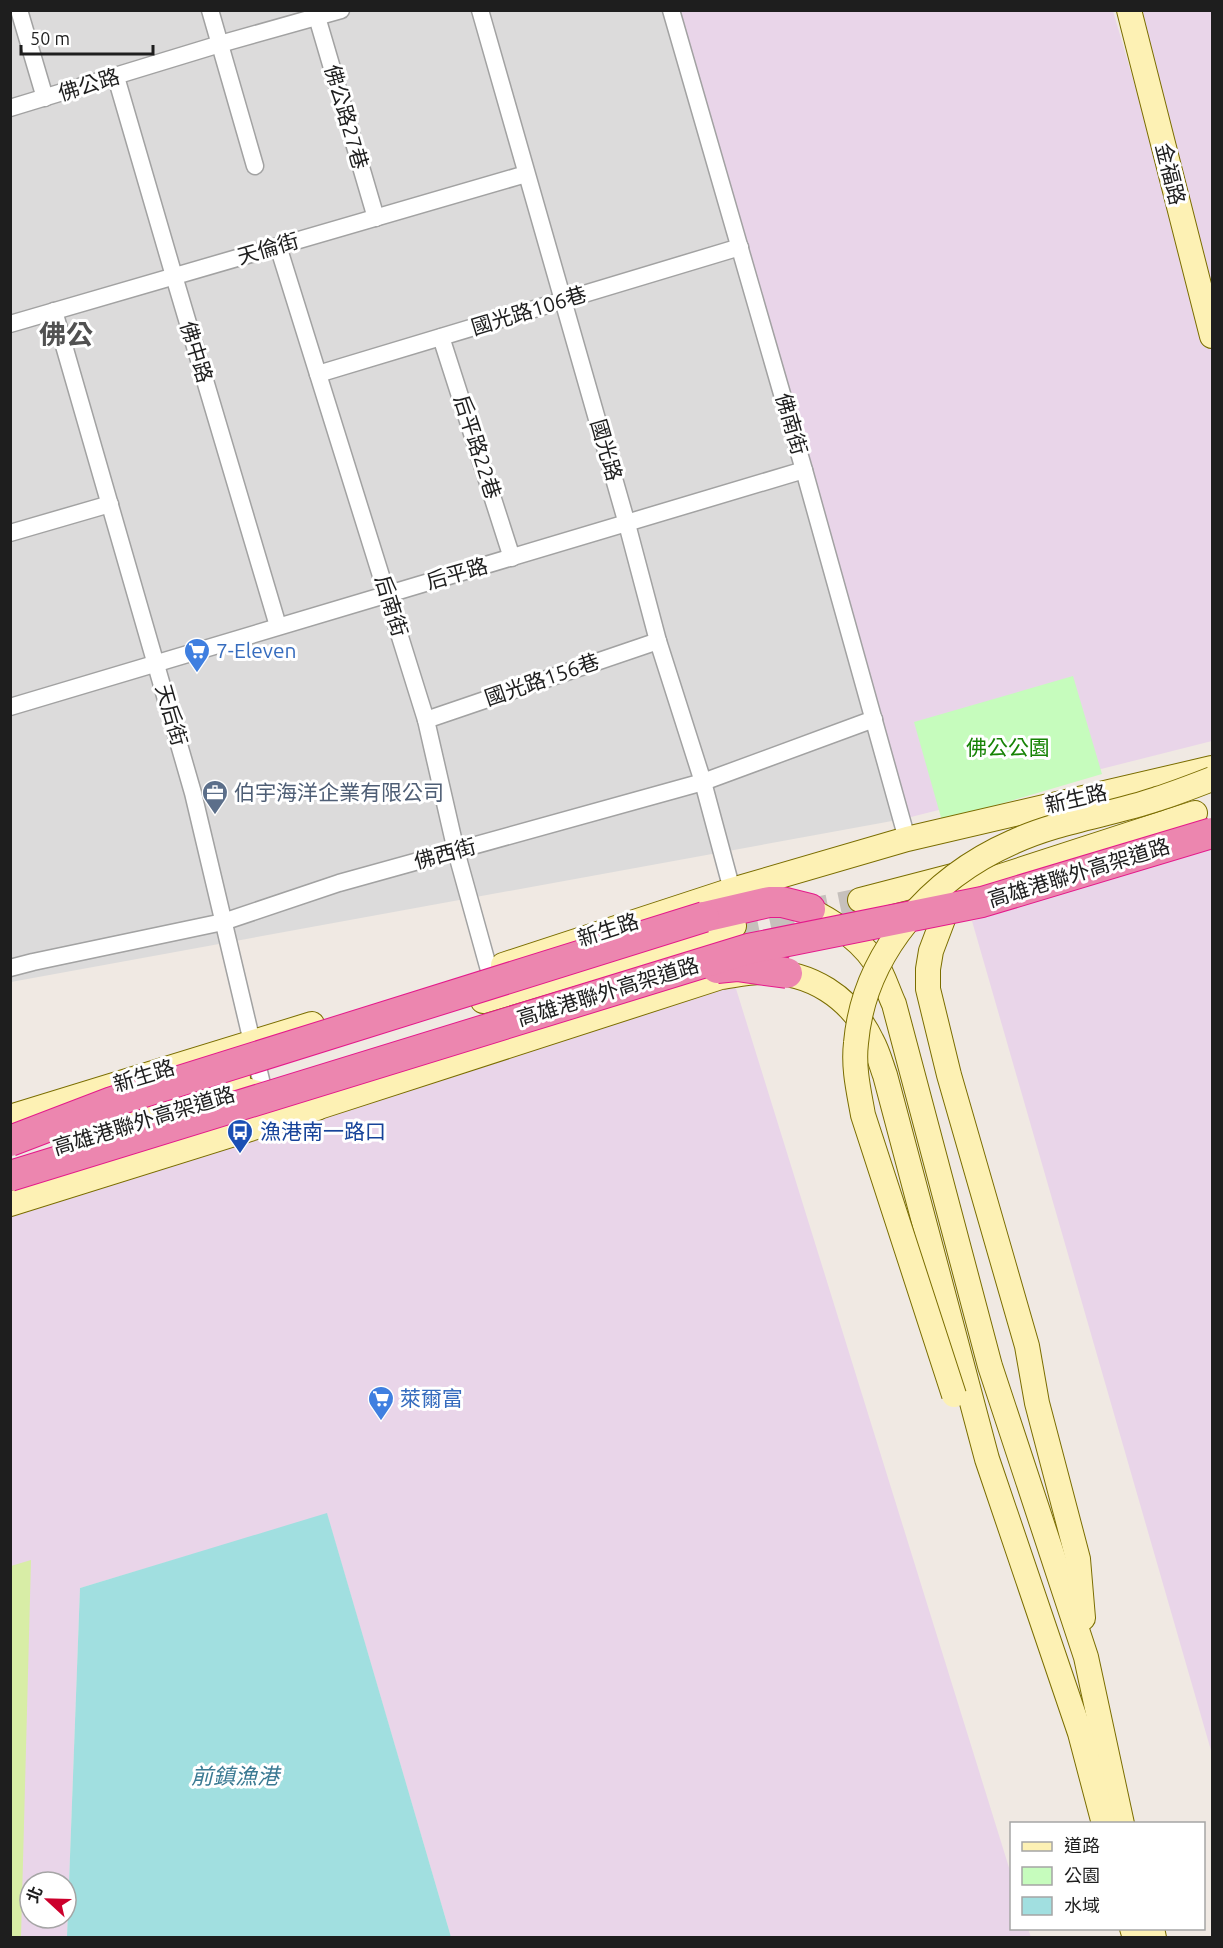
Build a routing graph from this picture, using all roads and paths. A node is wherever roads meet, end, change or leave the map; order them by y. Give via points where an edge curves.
1 (19, 10) edge
2 (210, 10) edge
3 (341, 10) edge
4 (480, 10) edge
5 (671, 10) edge
6 (1129, 10) edge
7 (317, 17) junction
8 (220, 44) junction
9 (116, 77) junction
10 (45, 98) junction
11 (10, 108) edge
12 (255, 166) dead end
13 (526, 174) junction
14 (376, 218) junction
15 (278, 246) junction
16 (740, 248) junction
17 (174, 276) junction
18 (562, 301) junction
19 (54, 311) junction
20 (10, 324) edge
21 (1212, 336) edge
22 (441, 337) junction
23 (318, 374) junction
24 (804, 471) junction
25 (110, 504) junction
26 (627, 524) junction
27 (10, 533) edge
28 (512, 558) junction
29 (388, 594) junction
30 (278, 626) junction
31 (658, 641) junction
32 (155, 663) junction
33 (10, 706) edge
34 (874, 719) junction
35 (426, 720) junction
36 (1212, 768) edge
37 (1212, 779) edge
38 (703, 782) junction
39 (1208, 818) edge
40 (907, 839) junction
41 (456, 851) junction
42 (732, 890) junction
43 (860, 900) tunnel mouth
44 (810, 909) junction
45 (223, 922) junction
46 (734, 926) tunnel mouth
47 (10, 968) edge
48 (489, 970) junction
49 (787, 973) junction
50 (251, 1043) junction
51 (258, 1069) junction
52 (224, 1085) junction
53 (264, 1095) junction
54 (319, 1107) junction
55 (10, 1117) edge
56 (271, 1122) junction
57 (10, 1140) edge
58 (10, 1147) edge
59 (10, 1162) edge
60 (10, 1176) edge
61 (10, 1190) edge
62 (10, 1204) edge
63 (987, 1459) junction
64 (1086, 1657) junction
65 (1103, 1822) edge
66 (1122, 1822) edge

1 - 10 street
2 - 8 street
3 - 7 street, 佛公路
4 - 13 street, 國光路
5 - 16 street, 佛南街
6 - 21 street, 金福路
7 - 8 street, 佛公路
7 - 14 street, 佛公路27巷
8 - 9 street, 佛公路
8 - 12 street
9 - 10 street, 佛公路
9 - 17 street, 佛中路
10 - 11 street, 佛公路
13 - 14 street, 天倫街
13 - 18 street, 國光路
14 - 15 street, 天倫街
15 - 17 street, 天倫街
15 - 23 street, 后南街
16 - 18 street, 國光路106巷
16 - 24 street, 佛南街
17 - 19 street, 天倫街
17 - 30 street, 佛中路
18 - 22 street, 國光路106巷
18 - 26 street, 國光路
19 - 20 street, 天倫街
19 - 25 street, 天后街
22 - 23 street, 國光路106巷
22 - 28 street, 后平路22巷
23 - 29 street, 后南街
24 - 26 street, 后平路
24 - 34 street, 佛南街
25 - 27 street
25 - 32 street, 天后街
26 - 28 street, 后平路
26 - 31 street, 國光路
28 - 29 street, 后平路
29 - 30 street, 后平路
29 - 35 street, 后南街
30 - 32 street, 后平路
31 - 35 street, 國光路156巷
31 - 38 street, 國光路
32 - 33 street, 后平路
32 - 45 street, 天后街 via 193,793
34 - 38 street, 佛西街
34 - 40 street, 佛南街
35 - 41 street, 后南街
36 - 40 street, 新生路
37 - 63 street, bridge via 1157,800 1016,840 981,857 934,892 907,920 873,973 862,1006 855,1044 863,1115 954,1395
38 - 41 street, 佛西街
38 - 42 street, 國光路
39 - 43 street, 新生路
39 - 59 highway, 高雄港聯外高架道路, bridge via 979,888 745,938
39 - 60 highway, 高雄港聯外高架道路, bridge via 982,902 748,949
39 - 64 street via 975,887 945,914 928,969 928,989 949,1075 1027,1346 1037,1402 1078,1559
40 - 42 street, 新生路
41 - 45 street, 佛西街 via 339,883
41 - 48 street, 后南街
42 - 44 street via 782,898
42 - 48 street, 新生路
44 - 57 highway, bridge via 769,902 704,917 112,1102
44 - 64 street via 852,937 875,962 894,1004 990,1366
45 - 47 street, 佛西街
45 - 50 street, 天后街
46 - 51 street, 新生路
48 - 50 street, 新生路
49 - 54 street via 721,976
49 - 61 highway, bridge via 719,967
49 - 63 street via 832,991 850,1007 872,1040 885,1075
50 - 51 street, 天后街
50 - 55 street, 新生路
51 - 52 street, 新生路
51 - 53 street, 天后街
52 - 53 street
52 - 58 street, 新生路
53 - 54 street
53 - 56 street, 天后街
54 - 56 street
56 - 62 street
63 - 65 street via 1080,1733
64 - 66 street

